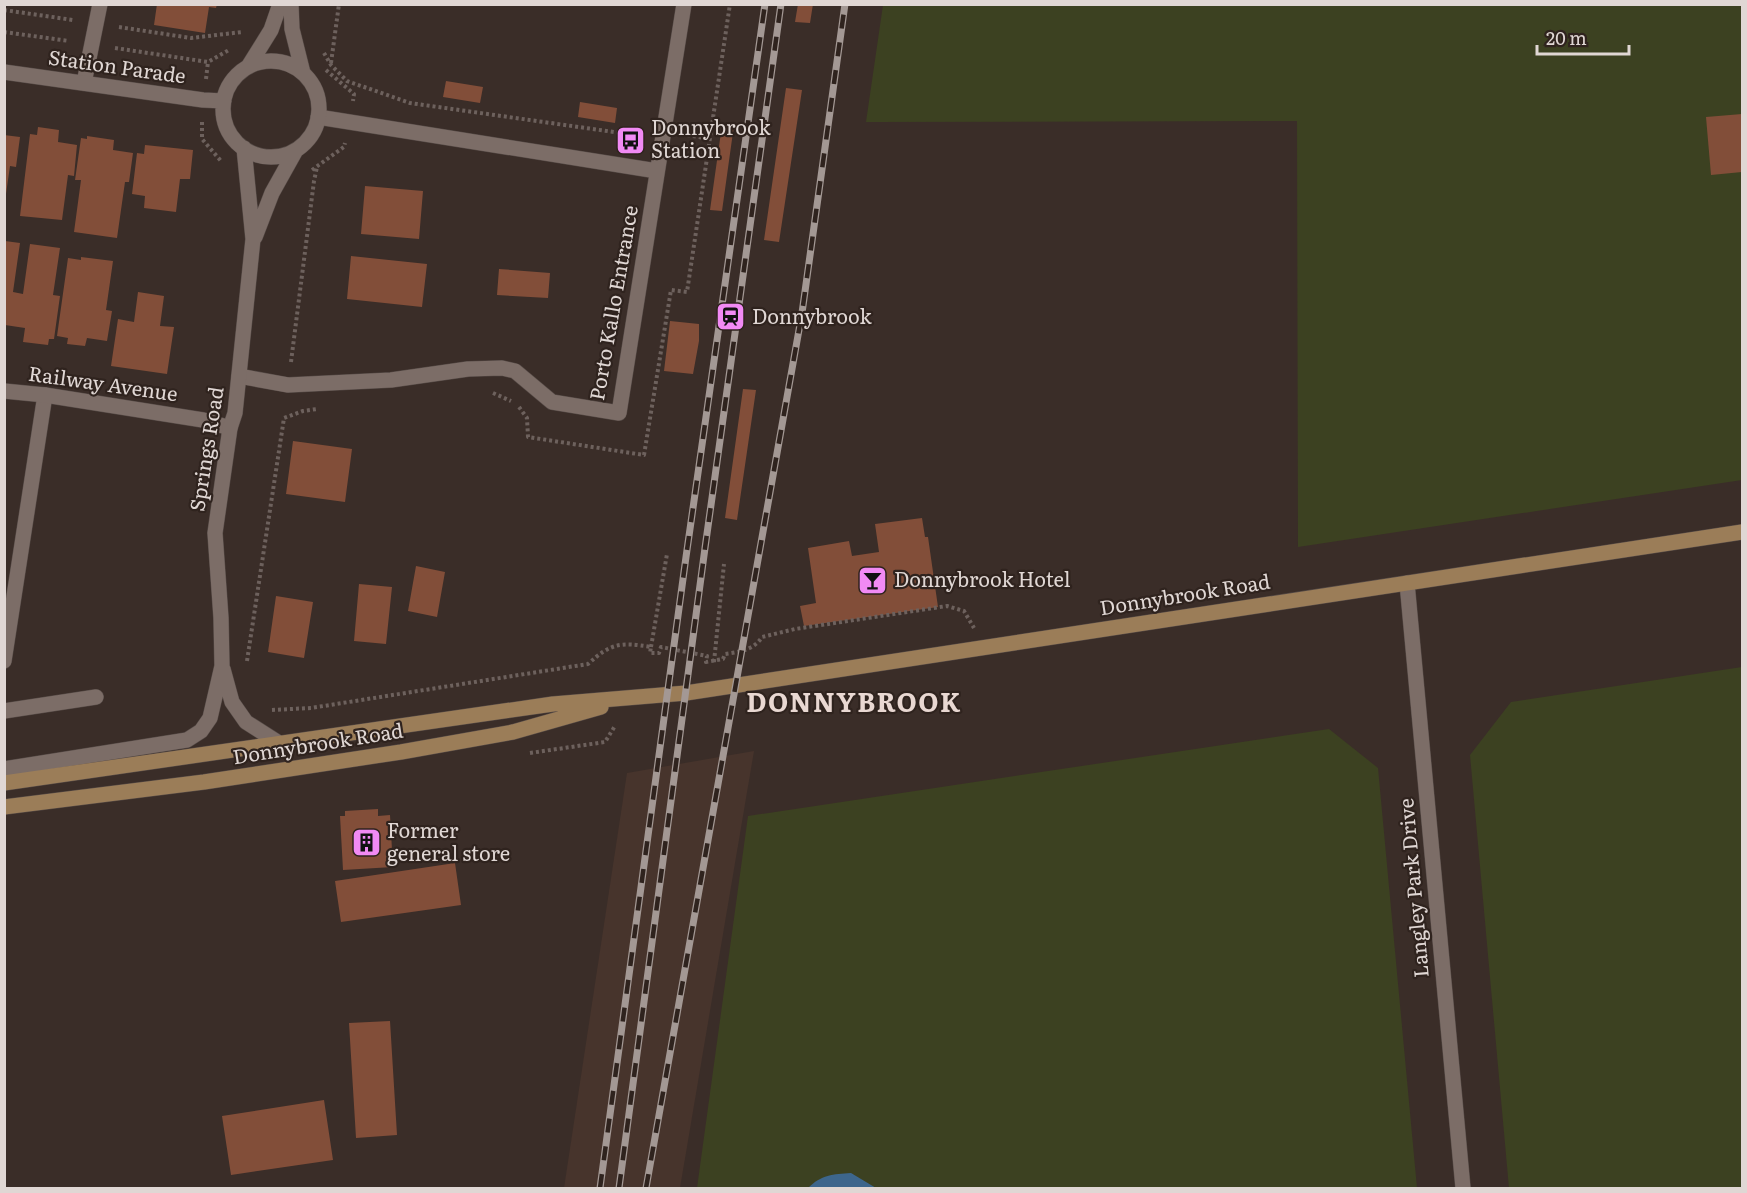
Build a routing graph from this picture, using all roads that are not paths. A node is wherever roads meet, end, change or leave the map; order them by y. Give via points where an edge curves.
1 (100, 4) edge
2 (280, 4) edge
3 (291, 4) edge
4 (684, 4) edge
5 (248, 67) junction
6 (4, 72) edge
7 (303, 73) junction
8 (84, 83) junction
9 (224, 101) junction
10 (318, 117) junction
11 (244, 148) junction
12 (296, 150) junction
13 (657, 171) junction
14 (254, 239) junction
15 (239, 376) junction
16 (4, 392) edge
17 (45, 395) junction
18 (230, 428) junction
19 (1743, 532) edge
20 (1407, 583) junction
21 (4, 661) edge
22 (222, 666) junction
23 (96, 697) dead end
24 (633, 698) junction
25 (4, 711) edge
26 (279, 743) junction
27 (4, 769) edge
28 (4, 783) edge
29 (4, 807) edge
30 (1463, 1188) edge

1 - 8 street
2 - 5 street via 271,30
3 - 7 street
4 - 13 street
5 - 7 street via 269,61 284,62
5 - 9 street via 231,83
6 - 8 street, Station Parade
7 - 10 street via 318,93
8 - 9 street, Station Parade
9 - 11 street via 227,127
10 - 12 street via 309,140
10 - 13 street
11 - 12 street via 264,157
11 - 14 street, Springs Road
12 - 14 street, Springs Road via 272,193
13 - 15 street, Porto Kallo Entrance via 619,413 552,402 515,371 502,368 391,380 288,385
14 - 15 street, Springs Road
15 - 18 street, Springs Road
16 - 17 street, Railway Avenue
17 - 18 street, Railway Avenue via 203,420
17 - 21 street
18 - 22 street, Springs Road via 215,533
19 - 20 main road, Donnybrook Road
20 - 24 main road, Donnybrook Road
20 - 30 street, Langley Park Drive
22 - 26 street, Springs Road via 232,702 246,722
22 - 27 street, Springs Road via 210,718 201,731 187,740
23 - 25 street
24 - 26 main road, Donnybrook Road via 553,704
24 - 29 main road, Donnybrook Road via 513,732 401,752
26 - 28 main road, Donnybrook Road

